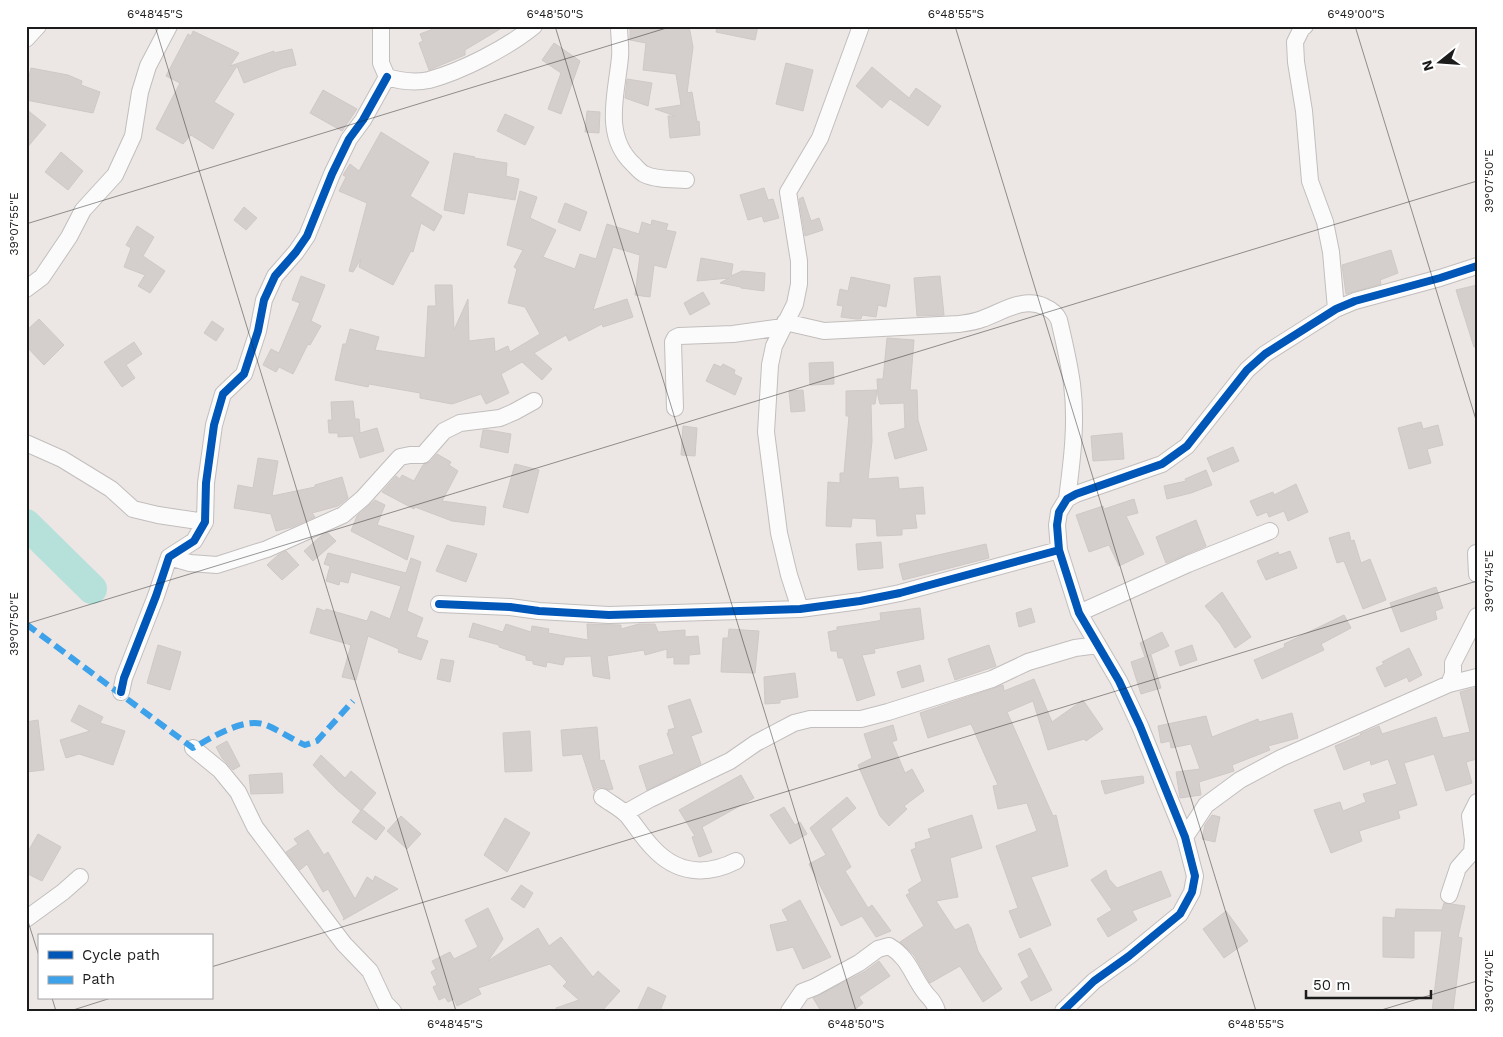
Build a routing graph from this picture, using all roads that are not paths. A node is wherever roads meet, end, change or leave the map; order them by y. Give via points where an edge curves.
1 (38, 26) edge
2 (169, 26) edge
3 (381, 26) edge
4 (534, 26) edge
5 (619, 26) edge
6 (861, 26) edge
7 (1306, 26) edge
8 (26, 39) edge
9 (387, 77) junction
10 (686, 180) dead end
11 (1477, 266) edge
12 (26, 289) edge
13 (1336, 309) junction
14 (784, 324) junction
15 (534, 401) dead end
16 (675, 408) dead end
17 (26, 444) edge
18 (1067, 499) junction
19 (205, 522) junction
20 (1270, 531) dead end
21 (1059, 550) junction
22 (1476, 553) edge
23 (169, 557) junction
24 (1477, 574) edge
25 (439, 604) dead end
26 (800, 609) junction
27 (1079, 613) junction
28 (1477, 616) edge
29 (1098, 645) junction
30 (1477, 677) edge
31 (1449, 684) junction
32 (121, 692) dead end
33 (193, 748) dead end
34 (602, 797) dead end
35 (1477, 802) edge
36 (625, 813) junction
37 (1185, 837) junction
38 (736, 861) dead end
39 (80, 877) dead end
40 (1449, 895) dead end
41 (26, 919) edge
42 (1077, 996) junction
43 (393, 1011) edge
44 (789, 1011) edge
45 (937, 1011) edge
46 (1063, 1011) edge
47 (1086, 1011) edge

1 - 8 street
2 - 12 street via 148,66 133,136 115,175 83,210 42,277
3 - 9 street via 381,63
4 - 9 street via 472,64 428,80 401,81
5 - 10 street via 620,56 613,126 622,150 644,174
6 - 14 street via 820,138 788,192 799,261 799,284 795,304
7 - 13 street via 1295,42 1296,62 1310,181 1325,222
9 - 19 street via 349,139 307,236 275,276 264,300 244,374 223,394 210,448
11 - 13 street
13 - 18 street via 1265,354 1247,370 1187,446 1162,464
14 - 16 street via 733,334 675,338
14 - 18 street via 824,331 959,324 980,320 1025,302 1048,308 1056,313 1059,320 1072,385 1074,427
14 - 26 street via 774,346 770,366 766,432 779,533
15 - 23 street via 500,418 460,423 444,431 423,455 400,457 343,515 300,536 217,565
17 - 19 street via 62,459 111,489 133,509
18 - 21 street via 1059,512
19 - 23 street via 194,541
20 - 27 street
21 - 26 street via 900,593
21 - 27 street
22 - 24 street
23 - 32 street
25 - 26 street via 609,616
27 - 29 street
28 - 31 street via 1453,663
29 - 36 street via 1028,662 992,678 861,719 810,719 794,723 730,760
29 - 37 street via 1140,726
30 - 31 street
31 - 37 street via 1281,758 1240,780 1206,805
33 - 43 street via 220,770 238,792 255,827 344,944 370,971 385,1003
34 - 36 street
35 - 40 street via 1470,816 1472,852 1458,868
36 - 38 street via 669,863 686,870 708,870
37 - 42 street via 1195,876 1192,892 1180,914
39 - 41 street
42 - 46 street
42 - 47 street
44 - 45 street via 802,992 889,946 899,952 910,966 924,991 933,999

